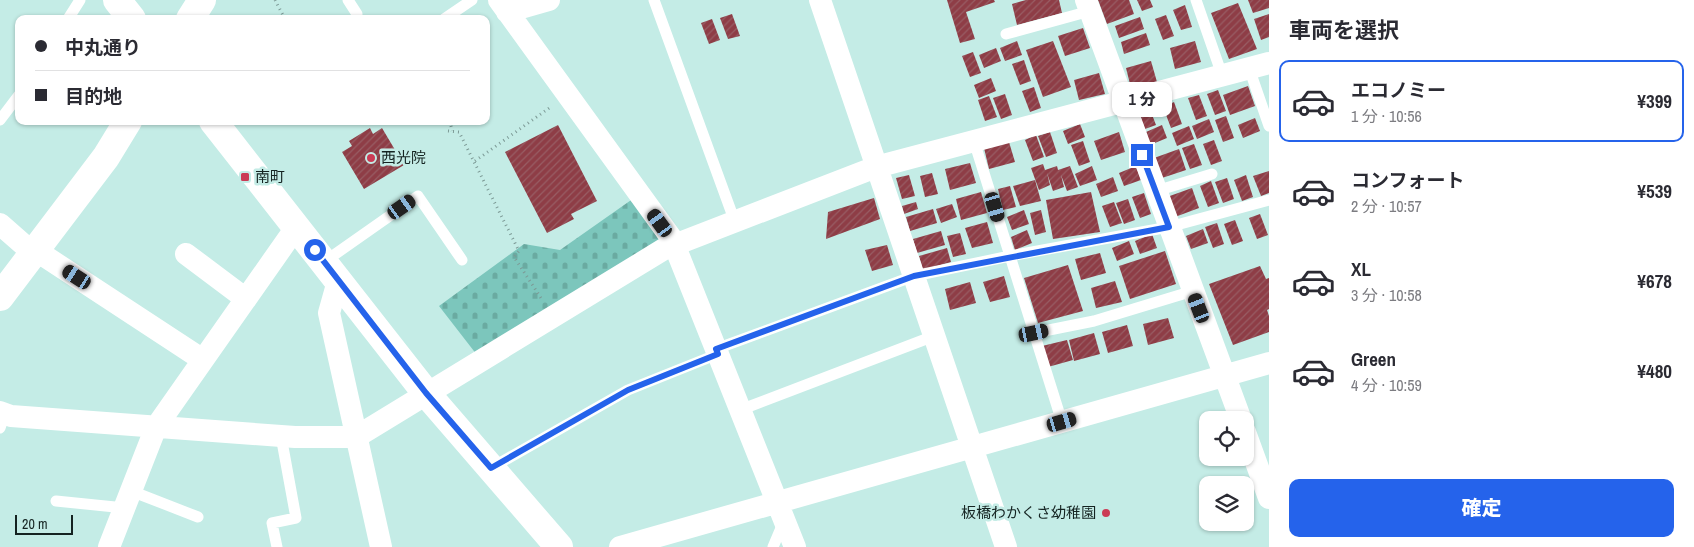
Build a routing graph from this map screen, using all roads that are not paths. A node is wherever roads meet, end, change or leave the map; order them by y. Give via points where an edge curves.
1 (80, 0) edge
2 (117, 0) edge
3 (202, 0) edge
4 (348, 0) edge
5 (472, 0) edge
6 (549, 0) edge
7 (654, 0) edge
8 (820, 0) edge
9 (1196, 0) edge
10 (1088, 5) edge
11 (503, 6) edge
12 (356, 14) dead end
13 (71, 15) edge
14 (129, 15) edge
15 (193, 15) edge
16 (450, 15) edge
17 (1006, 34) dead end
18 (1259, 65) edge
19 (1222, 75) junction
20 (15, 100) edge
21 (1122, 102) junction
22 (0, 120) edge
23 (126, 125) edge
24 (216, 125) edge
25 (1269, 126) edge
26 (974, 141) junction
27 (876, 167) junction
28 (1212, 174) dead end
29 (1156, 191) junction
30 (1269, 200) edge
31 (735, 222) junction
32 (0, 224) edge
33 (297, 226) junction
34 (1169, 227) junction
35 (675, 246) junction
36 (34, 253) junction
37 (186, 254) dead end
38 (1010, 256) junction
39 (462, 260) dead end
40 (331, 271) junction
41 (914, 276) junction
42 (1193, 291) junction
43 (0, 297) edge
44 (246, 299) junction
45 (1034, 333) junction
46 (934, 336) junction
47 (717, 352) junction
48 (203, 360) junction
49 (1269, 363) edge
50 (1224, 376) junction
51 (426, 393) junction
52 (740, 410) junction
53 (1238, 411) edge
54 (2, 418) edge
55 (1062, 422) junction
56 (156, 427) junction
57 (281, 436) junction
58 (356, 437) junction
59 (971, 448) junction
60 (1254, 457) edge
61 (491, 468) junction
62 (1269, 498) edge
63 (128, 500) junction
64 (56, 501) dead end
65 (781, 511) junction
66 (198, 517) dead end
67 (109, 547) edge
68 (277, 547) edge
69 (381, 547) edge
70 (560, 547) edge
71 (620, 547) edge
72 (773, 547) edge
73 (795, 547) edge
74 (1006, 547) edge

1 - 13 lane
2 - 14 street
3 - 15 street
4 - 12 lane
5 - 16 lane
6 - 11 street
7 - 31 lane
8 - 27 street
9 - 19 lane
10 - 17 lane
10 - 21 street
11 - 35 street
18 - 19 street
18 - 25 lane
19 - 21 street
20 - 22 lane
21 - 26 street
21 - 29 street
23 - 36 street via 106,157
24 - 33 street
26 - 27 street
26 - 38 lane
27 - 31 street
27 - 41 street
28 - 29 lane
29 - 34 street
30 - 34 lane
31 - 35 street
32 - 36 street
33 - 40 street
33 - 44 street
34 - 38 lane
34 - 42 street
35 - 47 street
35 - 51 street via 664,249
36 - 43 street
36 - 48 street via 46,257
37 - 44 street
38 - 41 lane
38 - 45 lane
39 - 40 lane via 418,196
40 - 51 street
40 - 58 street via 329,313
41 - 46 street
41 - 47 lane
42 - 45 lane via 1094,320
42 - 50 street
44 - 48 street
45 - 55 lane
46 - 52 lane
46 - 59 street
47 - 52 street
47 - 61 lane via 628,390
48 - 56 street
49 - 50 street
50 - 53 street
50 - 55 street
51 - 58 street
51 - 61 street
52 - 65 street
54 - 56 street
55 - 59 street
56 - 57 street
56 - 63 street
57 - 58 street
57 - 68 lane via 296,518 272,523
58 - 69 street
59 - 65 street
59 - 74 street
60 - 62 street
61 - 70 street
63 - 64 lane
63 - 66 lane
63 - 67 street
65 - 71 street
65 - 72 lane
65 - 73 street

